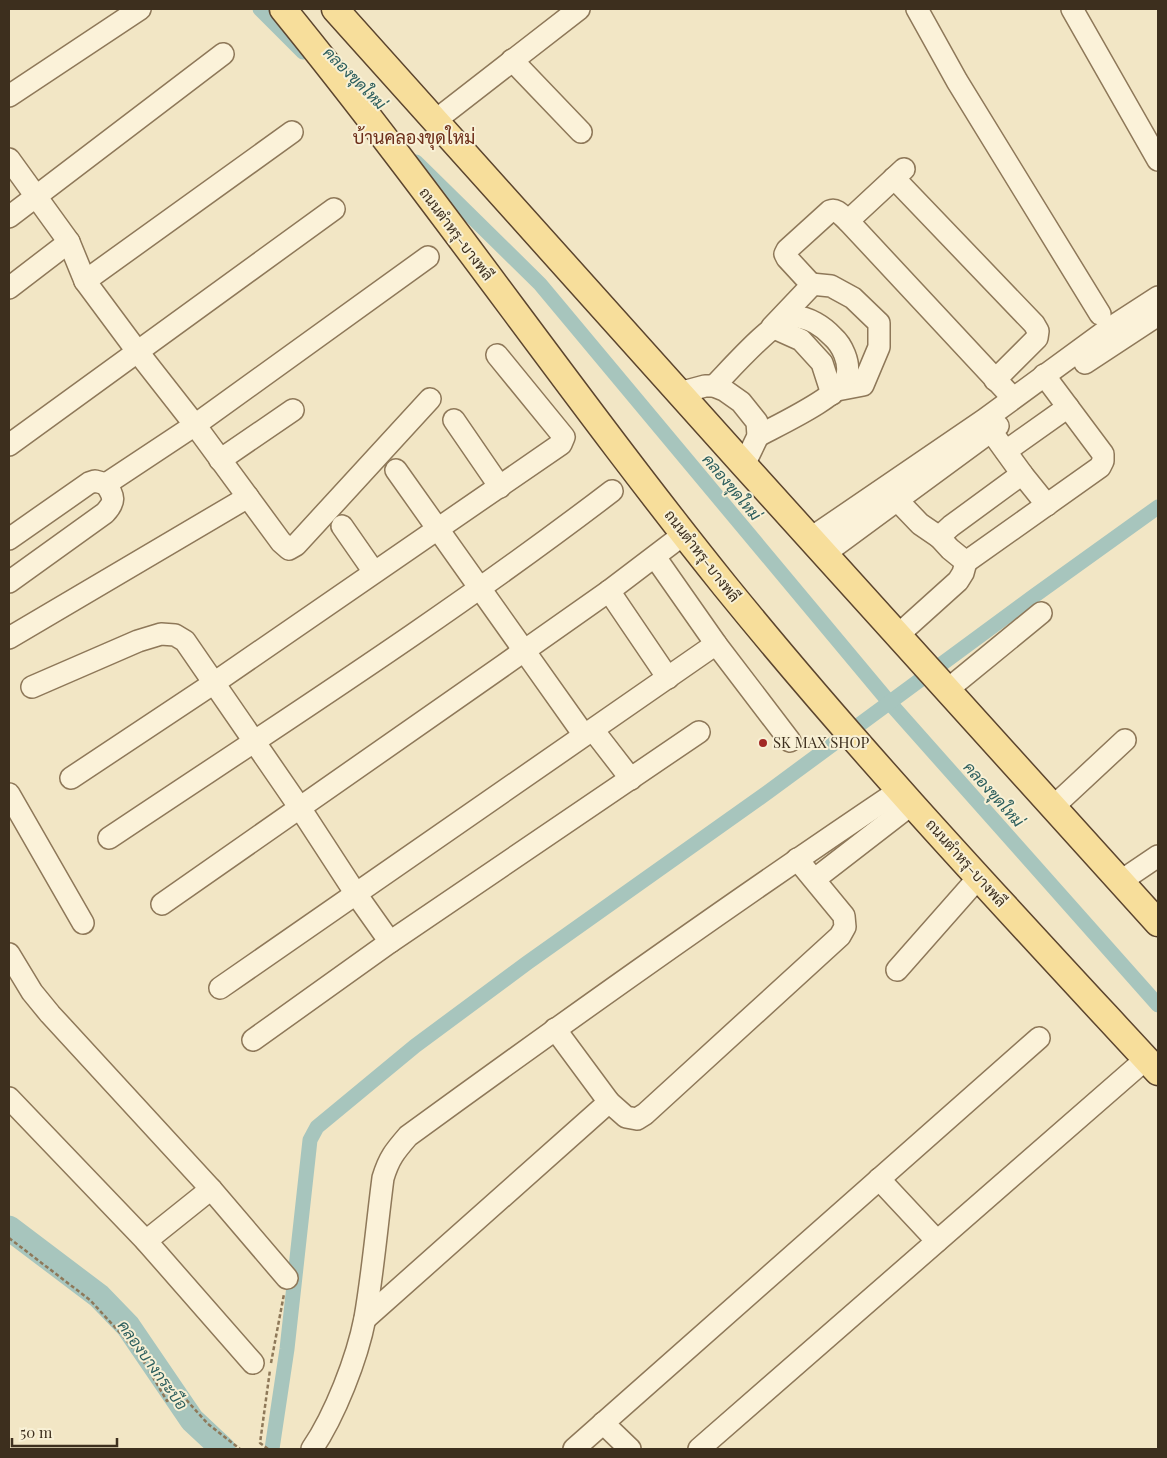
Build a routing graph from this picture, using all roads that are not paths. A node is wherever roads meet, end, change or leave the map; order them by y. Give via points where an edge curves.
1 (140, 9) edge
2 (282, 9) edge
3 (579, 9) edge
4 (917, 9) edge
5 (1072, 9) edge
6 (345, 12) edge
7 (224, 54) dead end
8 (512, 60) junction
9 (9, 96) edge
10 (436, 120) junction
11 (292, 132) dead end
12 (581, 132) dead end
13 (9, 159) edge
14 (1158, 160) edge
15 (35, 197) junction
16 (334, 209) dead end
17 (9, 218) edge
18 (848, 221) junction
19 (69, 242) junction
20 (428, 257) dead end
21 (85, 281) junction
22 (811, 284) junction
23 (9, 288) edge
24 (1158, 298) edge
25 (1100, 314) dead end
26 (1158, 315) edge
27 (772, 327) junction
28 (136, 351) junction
29 (497, 355) dead end
30 (996, 380) junction
31 (1048, 381) junction
32 (714, 386) junction
33 (835, 392) junction
34 (679, 393) junction
35 (1013, 398) junction
36 (430, 399) dead end
37 (1068, 407) junction
38 (293, 410) dead end
39 (454, 420) dead end
40 (195, 425) junction
41 (991, 432) junction
42 (758, 436) junction
43 (9, 445) edge
44 (1006, 451) junction
45 (220, 460) junction
46 (744, 465) junction
47 (396, 470) dead end
48 (1022, 474) junction
49 (106, 484) junction
50 (500, 487) junction
51 (612, 491) dead end
52 (248, 497) junction
53 (897, 500) junction
54 (1047, 505) junction
55 (342, 526) dead end
56 (438, 529) junction
57 (684, 534) junction
58 (939, 537) junction
59 (9, 539) edge
60 (818, 546) junction
61 (654, 557) junction
62 (966, 562) junction
63 (374, 572) junction
64 (9, 582) edge
65 (480, 587) junction
66 (609, 591) junction
67 (1040, 613) dead end
68 (9, 638) edge
69 (904, 642) junction
70 (716, 644) junction
71 (525, 650) junction
72 (668, 678) junction
73 (214, 683) junction
74 (32, 687) dead end
75 (946, 690) junction
76 (699, 732) dead end
77 (588, 733) junction
78 (1125, 740) dead end
79 (254, 741) junction
80 (790, 741) dead end
81 (71, 778) dead end
82 (631, 778) junction
83 (9, 794) edge
84 (906, 797) junction
85 (1053, 807) junction
86 (300, 808) junction
87 (15, 821) edge
88 (109, 838) dead end
89 (1158, 856) edge
90 (797, 859) junction
91 (979, 877) junction
92 (815, 880) junction
93 (1121, 881) junction
94 (356, 894) junction
95 (162, 904) dead end
96 (1158, 922) edge
97 (83, 923) dead end
98 (390, 942) junction
99 (9, 954) edge
100 (897, 970) dead end
101 (220, 988) dead end
102 (555, 1029) junction
103 (1039, 1038) dead end
104 (254, 1040) dead end
105 (1152, 1066) edge
106 (9, 1098) edge
107 (609, 1102) junction
108 (879, 1179) junction
109 (211, 1189) junction
110 (146, 1241) junction
111 (937, 1241) junction
112 (287, 1278) road end
113 (365, 1319) junction
114 (254, 1363) dead end
115 (604, 1423) junction
116 (312, 1449) edge
117 (574, 1449) edge
118 (630, 1449) edge
119 (699, 1449) edge

1 - 9 street
2 - 57 main road, ถนนตำหรุ-บางพลี
3 - 8 street
4 - 25 street via 957,81
5 - 14 street
6 - 10 main road
7 - 15 street
8 - 10 street
8 - 12 street
10 - 34 main road
11 - 21 street
13 - 15 street
15 - 17 street
15 - 19 street
16 - 28 street
18 - 22 street via 837,211 830,211 787,250 787,258
18 - 30 street
18 - 30 street via 899,173 1038,331 1037,338
19 - 21 street
19 - 23 street
20 - 40 street
21 - 28 street
22 - 27 street
22 - 33 street via 831,286 853,298 879,323 879,347 863,385
24 - 31 street via 1107,330
26 - 31 street
27 - 32 street
27 - 33 street via 801,340 822,363
28 - 40 street
28 - 43 street
29 - 50 street via 564,437 561,444
30 - 35 street
31 - 35 street
31 - 37 street
31 - 41 street
32 - 34 street
32 - 42 street via 741,402 756,422
33 - 42 street
34 - 46 main road
35 - 60 street
36 - 52 street via 293,548 286,548
37 - 44 street
37 - 54 street via 1103,454 1103,461 1100,467
38 - 45 street
39 - 50 street
40 - 45 street
40 - 49 street
41 - 44 street
41 - 53 street
42 - 46 street
44 - 48 street
45 - 52 street
46 - 60 main road
47 - 56 street
48 - 54 street
48 - 58 street
49 - 59 street via 89,483
49 - 64 street via 113,499 105,513
50 - 56 street
51 - 65 street
52 - 68 street
53 - 58 street via 920,524
53 - 60 street
54 - 62 street
55 - 63 street
56 - 63 street
56 - 65 street
57 - 61 street
57 - 84 main road, ถนนตำหรุ-บางพลี via 761,631
58 - 62 street
60 - 69 main road
61 - 66 street
61 - 70 street
62 - 69 street via 958,581
63 - 73 street
65 - 71 street
65 - 79 street
66 - 71 street
66 - 72 street
67 - 75 street
69 - 75 main road
70 - 72 street
70 - 80 street
71 - 77 street
71 - 86 street
72 - 77 street
73 - 74 street via 185,641 175,635 161,634
73 - 79 street
73 - 81 street
75 - 85 main road
76 - 82 street
77 - 82 street
77 - 94 street
78 - 85 street
79 - 86 street
79 - 88 street
82 - 98 street
83 - 87 street
84 - 90 street
84 - 91 main road, ถนนตำหรุ-บางพลี
84 - 92 street
85 - 93 main road
86 - 94 street
86 - 95 street
87 - 97 street
89 - 93 street
90 - 92 street
90 - 102 street
91 - 100 street
91 - 105 main road, ถนนตำหรุ-บางพลี
92 - 107 street via 844,916 845,927 840,936 645,1114 637,1119 626,1117
93 - 96 main road
94 - 98 street
94 - 101 street
98 - 104 street
99 - 109 street via 50,1014
102 - 107 street
102 - 113 street via 408,1136 388,1161
103 - 108 street
105 - 111 street
106 - 110 street
107 - 113 street
108 - 111 street
108 - 115 street
109 - 110 street
109 - 112 street
110 - 114 street
111 - 119 street
113 - 116 street via 341,1393
115 - 117 street
115 - 118 street

